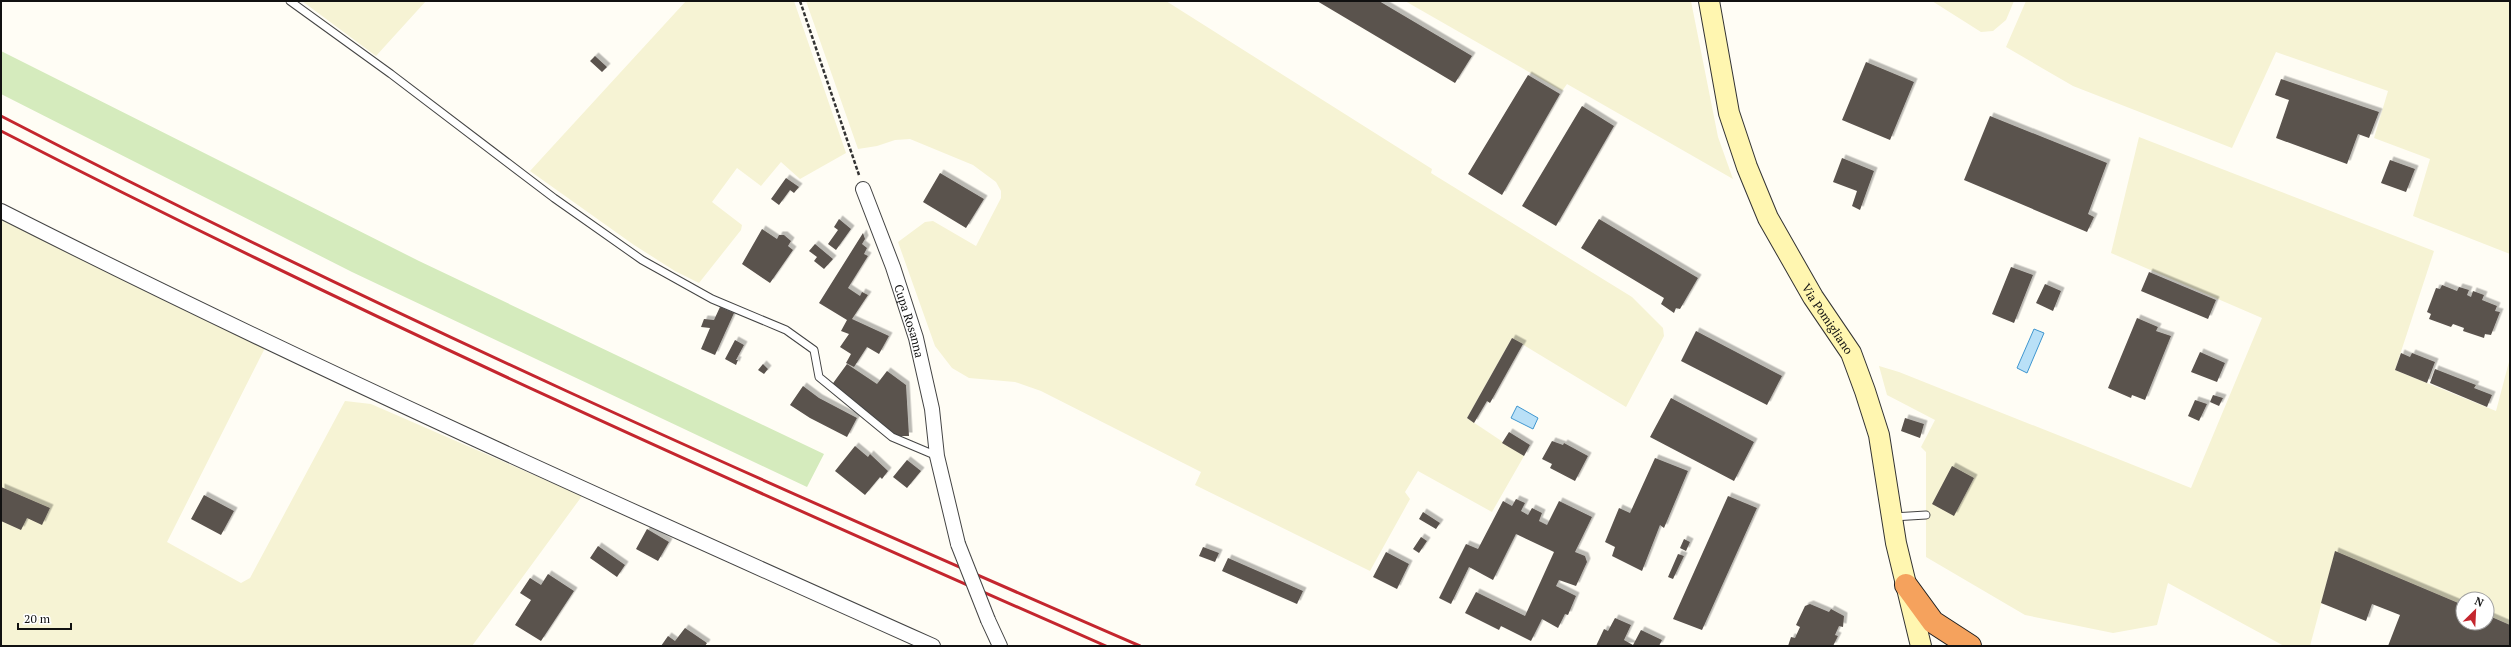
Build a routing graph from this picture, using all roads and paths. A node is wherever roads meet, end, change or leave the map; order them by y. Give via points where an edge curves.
1 (290, 1) edge
2 (800, 1) edge
3 (1709, 1) edge
4 (863, 189) joint
5 (1, 211) edge
6 (937, 456) junction
7 (1926, 515) dead end
8 (1892, 517) junction
9 (1906, 585) junction
10 (933, 646) edge
11 (1000, 646) edge
12 (1921, 646) edge
13 (1970, 646) edge

1 - 6 lane via 554,198 642,260 712,299 786,330 814,350 819,377 892,437
2 - 4 path
3 - 8 street, Via Pomigliano via 1729,113 1747,167 1768,218 1813,297 1851,353 1879,435
4 - 6 street, Cupa Rosanna via 893,266 916,338 932,409
5 - 10 street via 251,336 524,463
6 - 11 street, Cupa Rosanna, bridge via 958,544
7 - 8 lane
8 - 9 street, Via Pomigliano
9 - 12 street, Via Pomigliano
9 - 13 highway via 1933,622

